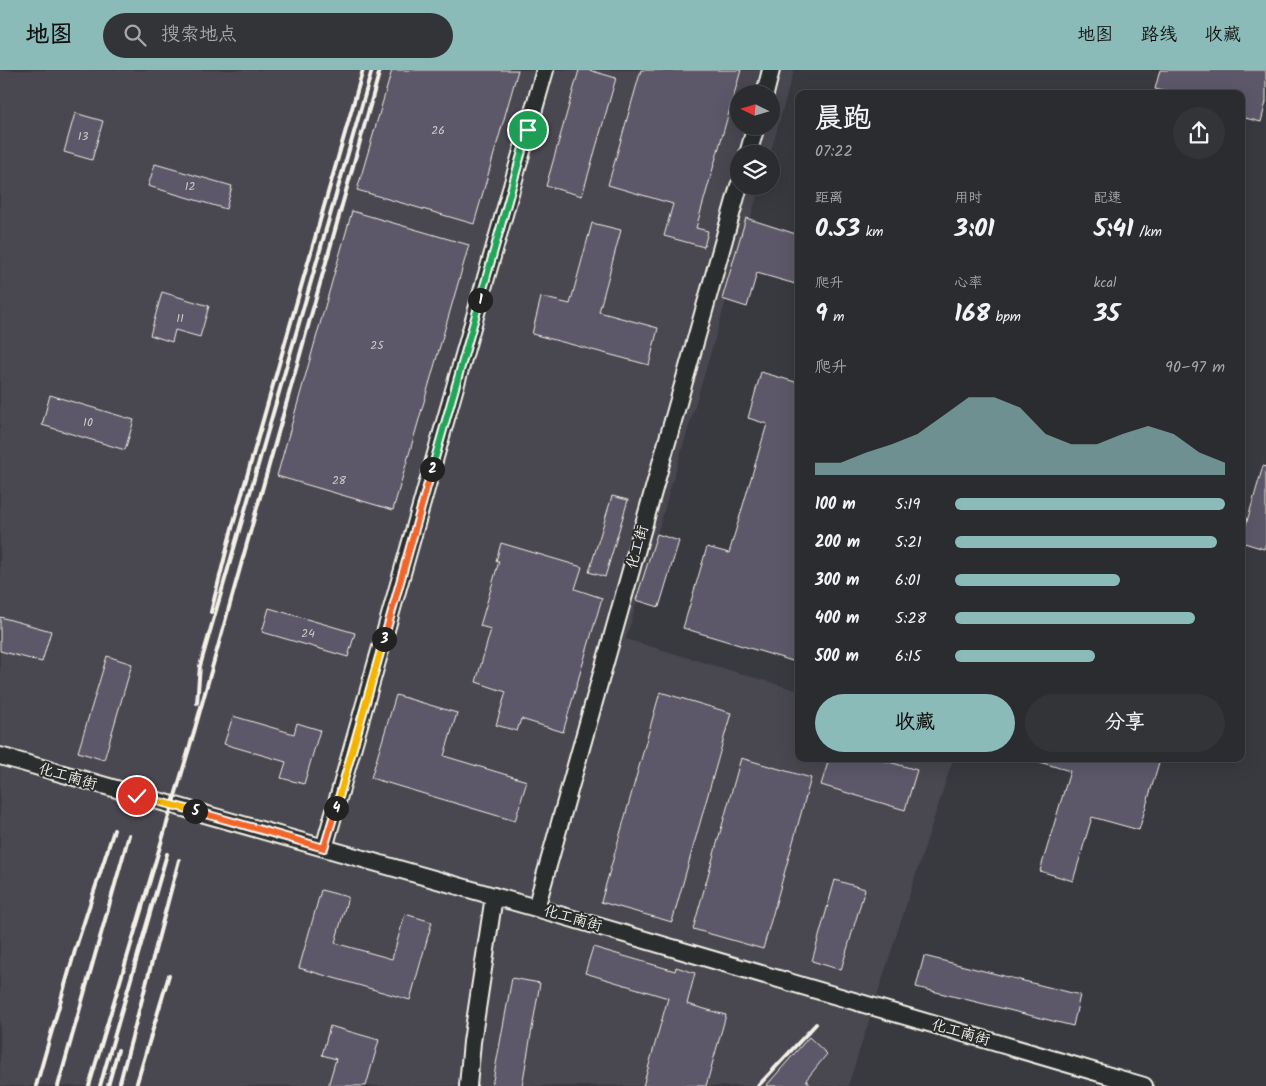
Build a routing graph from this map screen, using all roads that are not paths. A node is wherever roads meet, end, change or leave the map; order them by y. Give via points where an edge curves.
1 (545, 70) edge
2 (771, 70) edge
3 (767, 85) edge
4 (736, 195) edge
5 (0, 756) edge
6 (324, 848) junction
7 (494, 896) junction
8 (536, 908) junction
9 (468, 1086) edge
10 (1144, 1086) edge

1 - 6 street
2 - 3 street
4 - 8 street, 化工街
5 - 6 street, 化工南街
6 - 7 street, 化工南街
7 - 8 street, 化工南街
7 - 9 street
8 - 10 street, 化工南街

